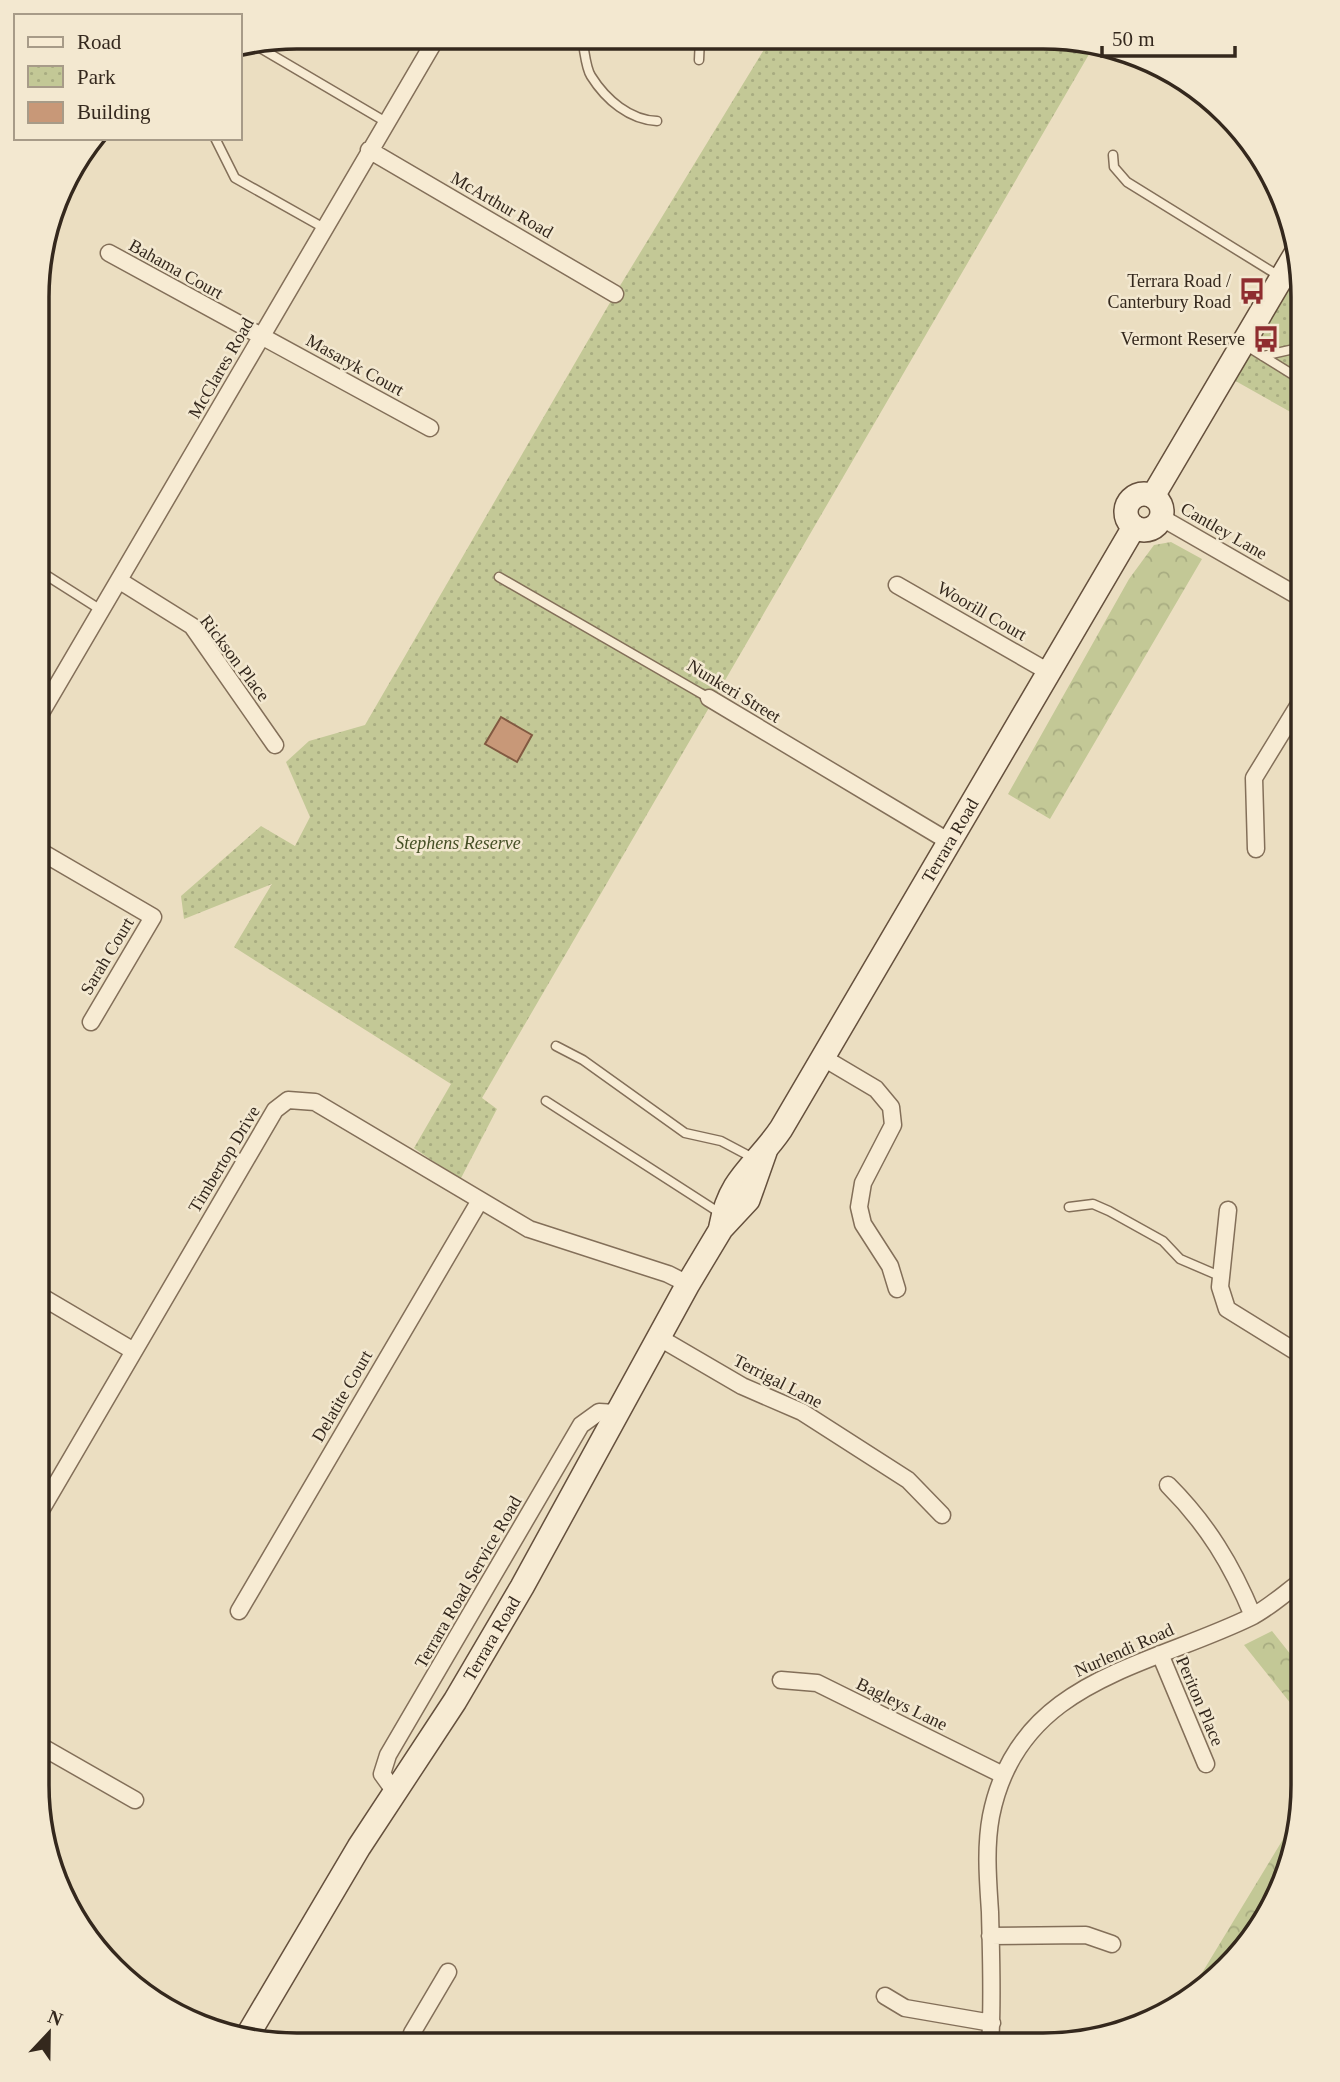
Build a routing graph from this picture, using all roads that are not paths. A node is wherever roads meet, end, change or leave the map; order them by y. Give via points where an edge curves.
1 (699, 49) edge
2 (429, 50) edge
3 (584, 50) edge
4 (265, 51) edge
5 (699, 60) dead end
6 (657, 121) dead end
7 (386, 122) junction
8 (216, 140) edge
9 (369, 150) junction
10 (1113, 155) dead end
11 (324, 229) junction
12 (109, 253) dead end
13 (1289, 266) edge
14 (1282, 278) junction
15 (615, 294) dead end
16 (260, 338) junction
17 (1243, 344) junction
18 (1291, 350) edge
19 (1263, 356) junction
20 (1291, 374) edge
21 (430, 428) dead end
22 (1153, 496) junction
23 (1162, 518) junction
24 (1133, 527) junction
25 (49, 577) edge
26 (499, 577) dead end
27 (120, 581) junction
28 (897, 585) dead end
29 (1291, 592) edge
30 (102, 611) junction
31 (1048, 671) junction
32 (709, 698) joint
33 (49, 700) edge
34 (1291, 718) edge
35 (275, 746) dead end
36 (947, 841) junction
37 (1256, 849) dead end
38 (49, 856) edge
39 (91, 1022) dead end
40 (556, 1046) dead end
41 (822, 1057) junction
42 (546, 1101) dead end
43 (761, 1158) junction
44 (479, 1202) junction
45 (1069, 1207) dead end
46 (1228, 1210) dead end
47 (725, 1222) junction
48 (1222, 1277) junction
49 (688, 1284) junction
50 (897, 1289) dead end
51 (49, 1301) edge
52 (658, 1337) junction
53 (1291, 1349) edge
54 (132, 1350) junction
55 (1168, 1485) dead end
56 (49, 1496) edge
57 (942, 1515) dead end
58 (1291, 1589) edge
59 (239, 1611) dead end
60 (1253, 1616) junction
61 (1160, 1654) junction
62 (780, 1680) dead end
63 (49, 1751) edge
64 (1206, 1764) dead end
65 (1003, 1775) junction
66 (135, 1800) dead end
67 (990, 1936) junction
68 (1112, 1944) dead end
69 (449, 1972) dead end
70 (885, 1996) dead end
71 (992, 2023) junction
72 (252, 2029) edge
73 (412, 2033) edge
74 (991, 2033) edge

1 - 5 lane
2 - 7 street, McClares Road
3 - 6 lane via 590,75 616,104 639,120
4 - 7 lane
7 - 9 street, McClares Road
8 - 11 lane via 235,178
9 - 11 street, McClares Road
9 - 15 street, McArthur Road
10 - 14 lane via 1114,167 1127,182
11 - 16 street, McClares Road
12 - 16 street, Bahama Court
13 - 14 main road
14 - 17 main road
16 - 21 street, Masaryk Court
16 - 27 street, McClares Road
17 - 19 lane
17 - 22 main road
18 - 19 lane
19 - 20 lane
22 - 23 main road via 1160,503
22 - 24 main road via 1139,494 1129,500 1126,517
23 - 24 main road via 1150,529
23 - 29 street, Cantley Lane
24 - 31 main road, Terrara Road
25 - 30 lane
26 - 32 lane, Nunkeri Street
27 - 30 street, McClares Road
27 - 35 street, Rickson Place via 192,626
28 - 31 street, Woorill Court
30 - 33 street, McClares Road
31 - 36 main road, Terrara Road
32 - 36 street, Nunkeri Street
34 - 37 street via 1254,778
36 - 41 main road, Terrara Road
38 - 39 street, Sarah Court via 153,916
40 - 43 lane via 685,1133 721,1141
41 - 43 main road, Terrara Road
41 - 50 street via 876,1089 891,1107 893,1125 863,1182 859,1207 863,1224 890,1266
42 - 47 lane
43 - 47 main road, Terrara Road via 748,1200
44 - 49 street, Timbertop Drive via 529,1229
44 - 54 street, Timbertop Drive via 315,1102 288,1100 275,1110
44 - 59 street, Delatite Court
45 - 48 lane via 1093,1204 1110,1211 1163,1241 1180,1259
46 - 48 street
47 - 49 main road, Terrara Road
48 - 53 street via 1220,1287 1227,1309
49 - 52 main road, Terrara Road
51 - 54 street
52 - 57 street, Terrigal Lane via 742,1386 802,1412 908,1480
52 - 72 main road, Terrara Road via 522,1587
54 - 56 street, Timbertop Drive
55 - 60 street via 1220,1546
58 - 60 street, Nurlendi Road
60 - 61 street, Nurlendi Road
61 - 64 street, Periton Place
61 - 65 street, Nurlendi Road via 1087,1685 1060,1703 1018,1747
62 - 65 street, Bagleys Lane via 817,1683
63 - 66 street
65 - 67 street, Nurlendi Road via 991,1817 987,1855
67 - 68 street via 1086,1936
67 - 71 street, Nurlendi Road
69 - 73 street
70 - 71 street via 905,2008
71 - 74 street, Nurlendi Road

